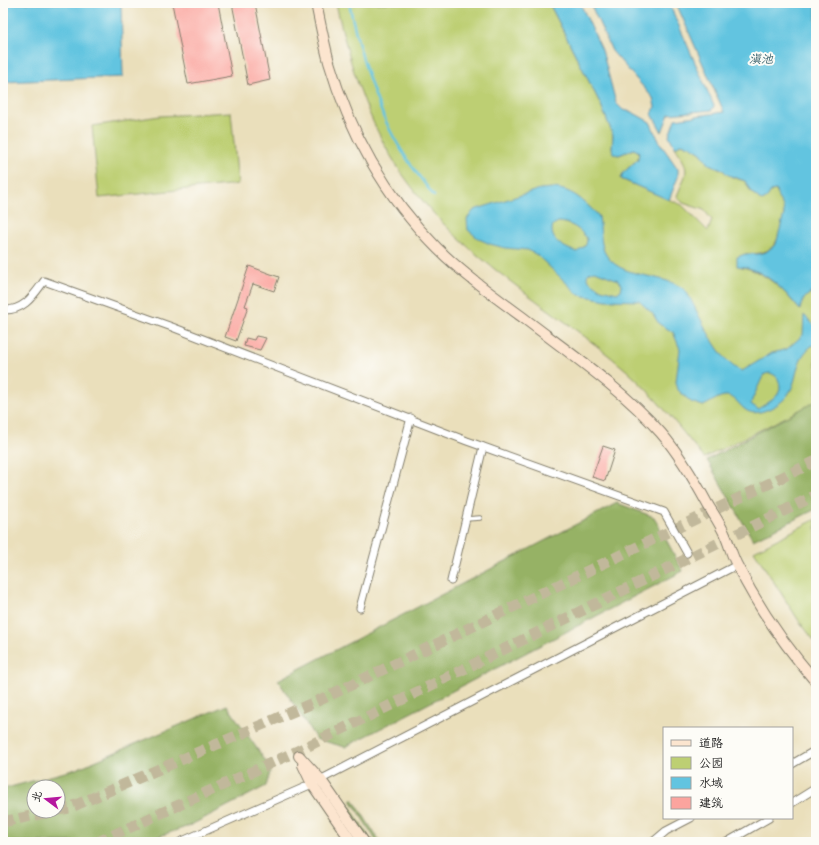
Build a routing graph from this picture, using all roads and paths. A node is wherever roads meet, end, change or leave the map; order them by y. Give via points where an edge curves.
1 (316, 3) edge
2 (3, 310) edge
3 (411, 418) junction
4 (483, 447) junction
5 (480, 518) dead end
6 (466, 519) junction
7 (686, 553) dead end
8 (737, 565) junction
9 (451, 581) dead end
10 (360, 608) dead end
11 (816, 682) edge
12 (816, 750) edge
13 (793, 763) edge
14 (317, 782) junction
15 (816, 788) edge
16 (793, 802) edge
17 (689, 819) edge
18 (767, 819) edge
19 (741, 835) junction
20 (180, 842) edge
21 (352, 842) edge
22 (364, 842) edge
23 (653, 842) edge
24 (727, 842) edge
25 (744, 842) edge

1 - 8 street via 341,98 374,167 393,196 417,227 463,271 603,378 631,402 660,433 692,475 725,534
2 - 3 street via 20,308 30,300 44,281
3 - 4 street
3 - 10 street
4 - 6 street
4 - 7 street via 664,512
5 - 6 lane
6 - 9 street
8 - 11 street via 754,598 774,628
8 - 14 street
12 - 13 street
14 - 20 street
14 - 21 street
14 - 22 street
15 - 16 street
17 - 23 street via 666,831
18 - 19 street
19 - 24 street
19 - 25 street

